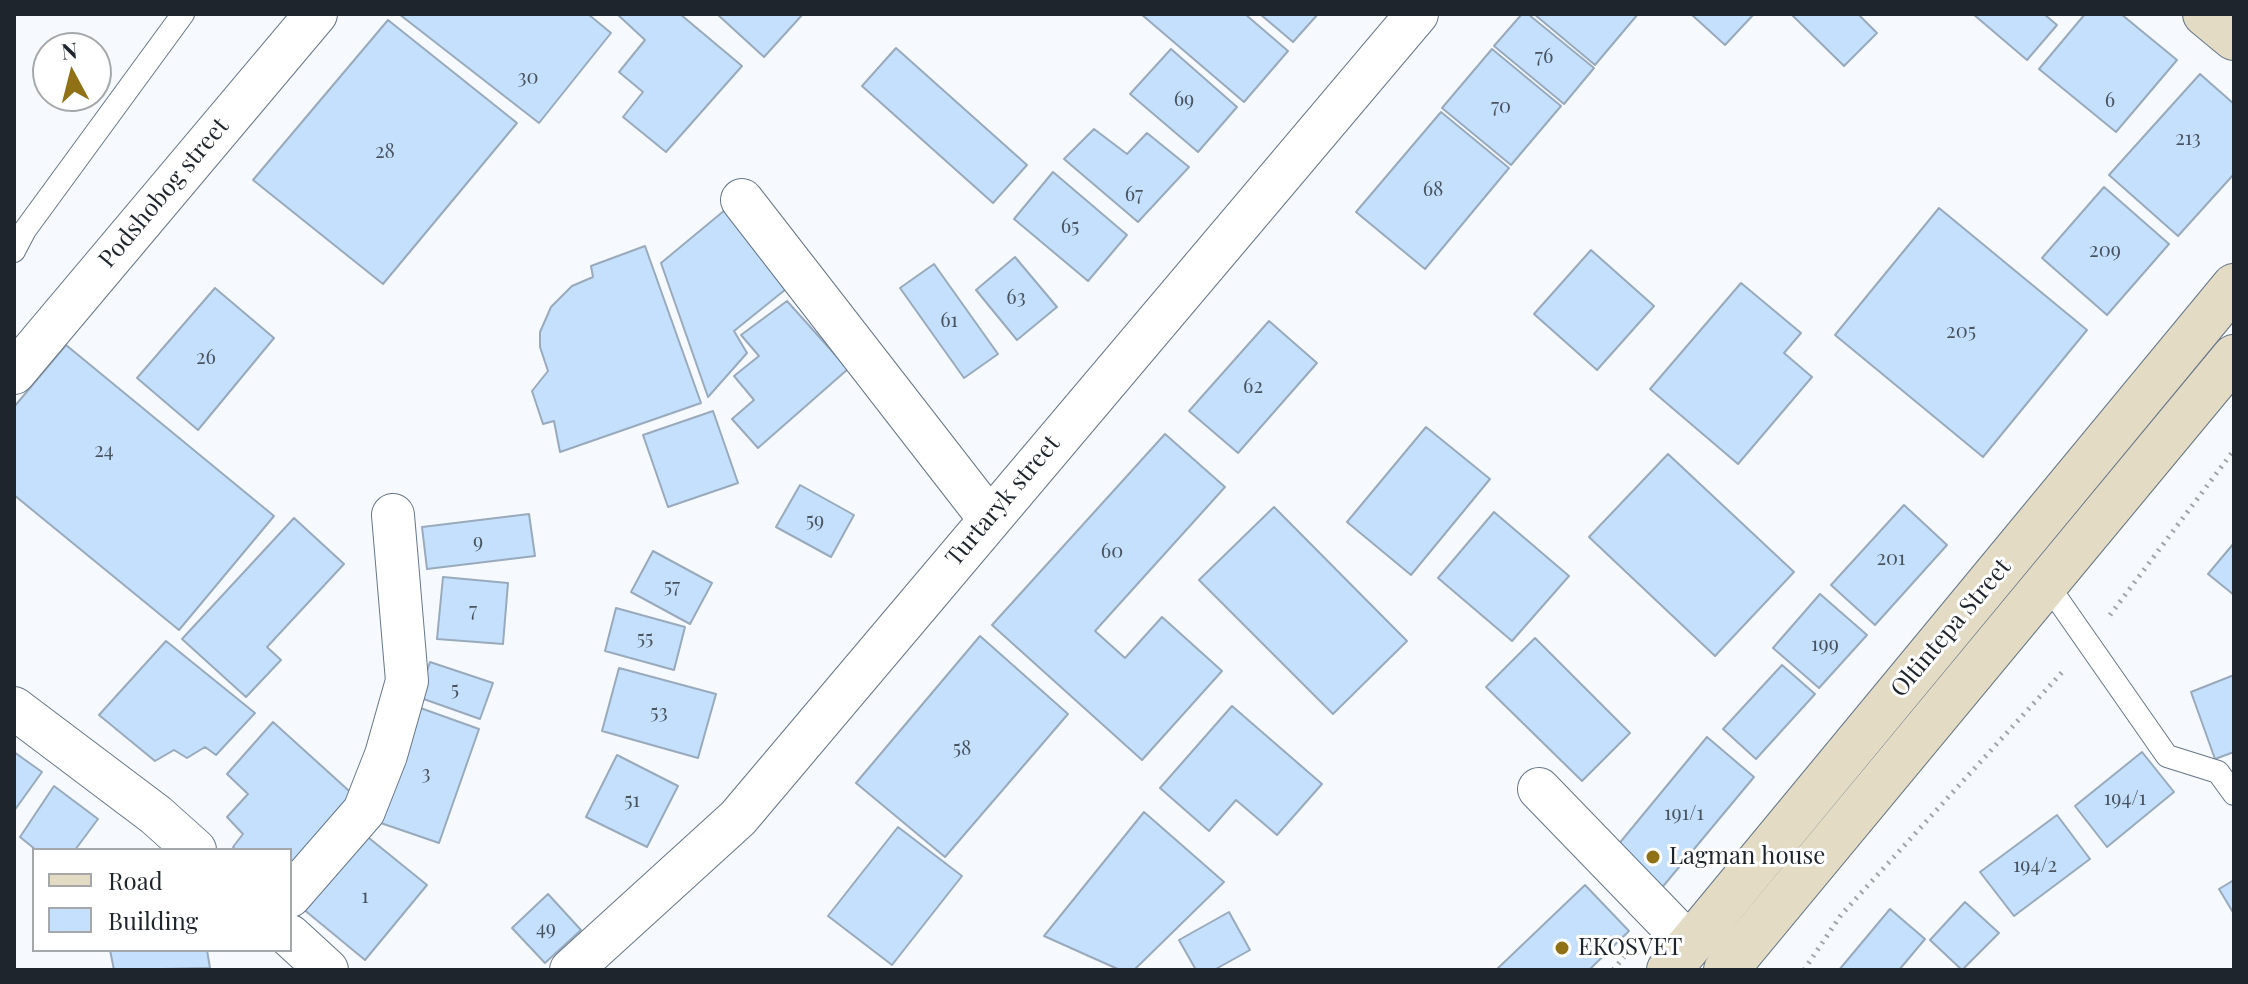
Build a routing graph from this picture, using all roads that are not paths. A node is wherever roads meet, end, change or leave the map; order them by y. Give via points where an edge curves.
1 (183, 14) edge
2 (316, 14) edge
3 (1417, 14) edge
4 (2205, 14) edge
5 (2234, 38) edge
6 (742, 200) dead end
7 (14, 251) edge
8 (2234, 286) edge
9 (2234, 357) edge
10 (14, 373) edge
11 (393, 515) dead end
12 (988, 517) junction
13 (2047, 584) junction
14 (14, 708) edge
15 (1539, 789) dead end
16 (2234, 794) edge
17 (193, 848) edge
18 (292, 894) edge
19 (292, 938) edge
20 (1679, 957) edge
21 (327, 970) edge
22 (571, 970) edge
23 (1726, 970) edge

1 - 7 lane
2 - 10 street, Podshobog street
3 - 12 street, Turtaryk street
4 - 5 main road
6 - 12 street
8 - 20 main road, Oltintepa Street
9 - 13 main road, Oltintepa Street
11 - 18 street via 407,681 364,811
12 - 22 street, Turtaryk street via 738,818
13 - 16 lane via 2167,756 2218,772
13 - 23 main road, Oltintepa Street
14 - 17 street
15 - 20 street
19 - 21 street

